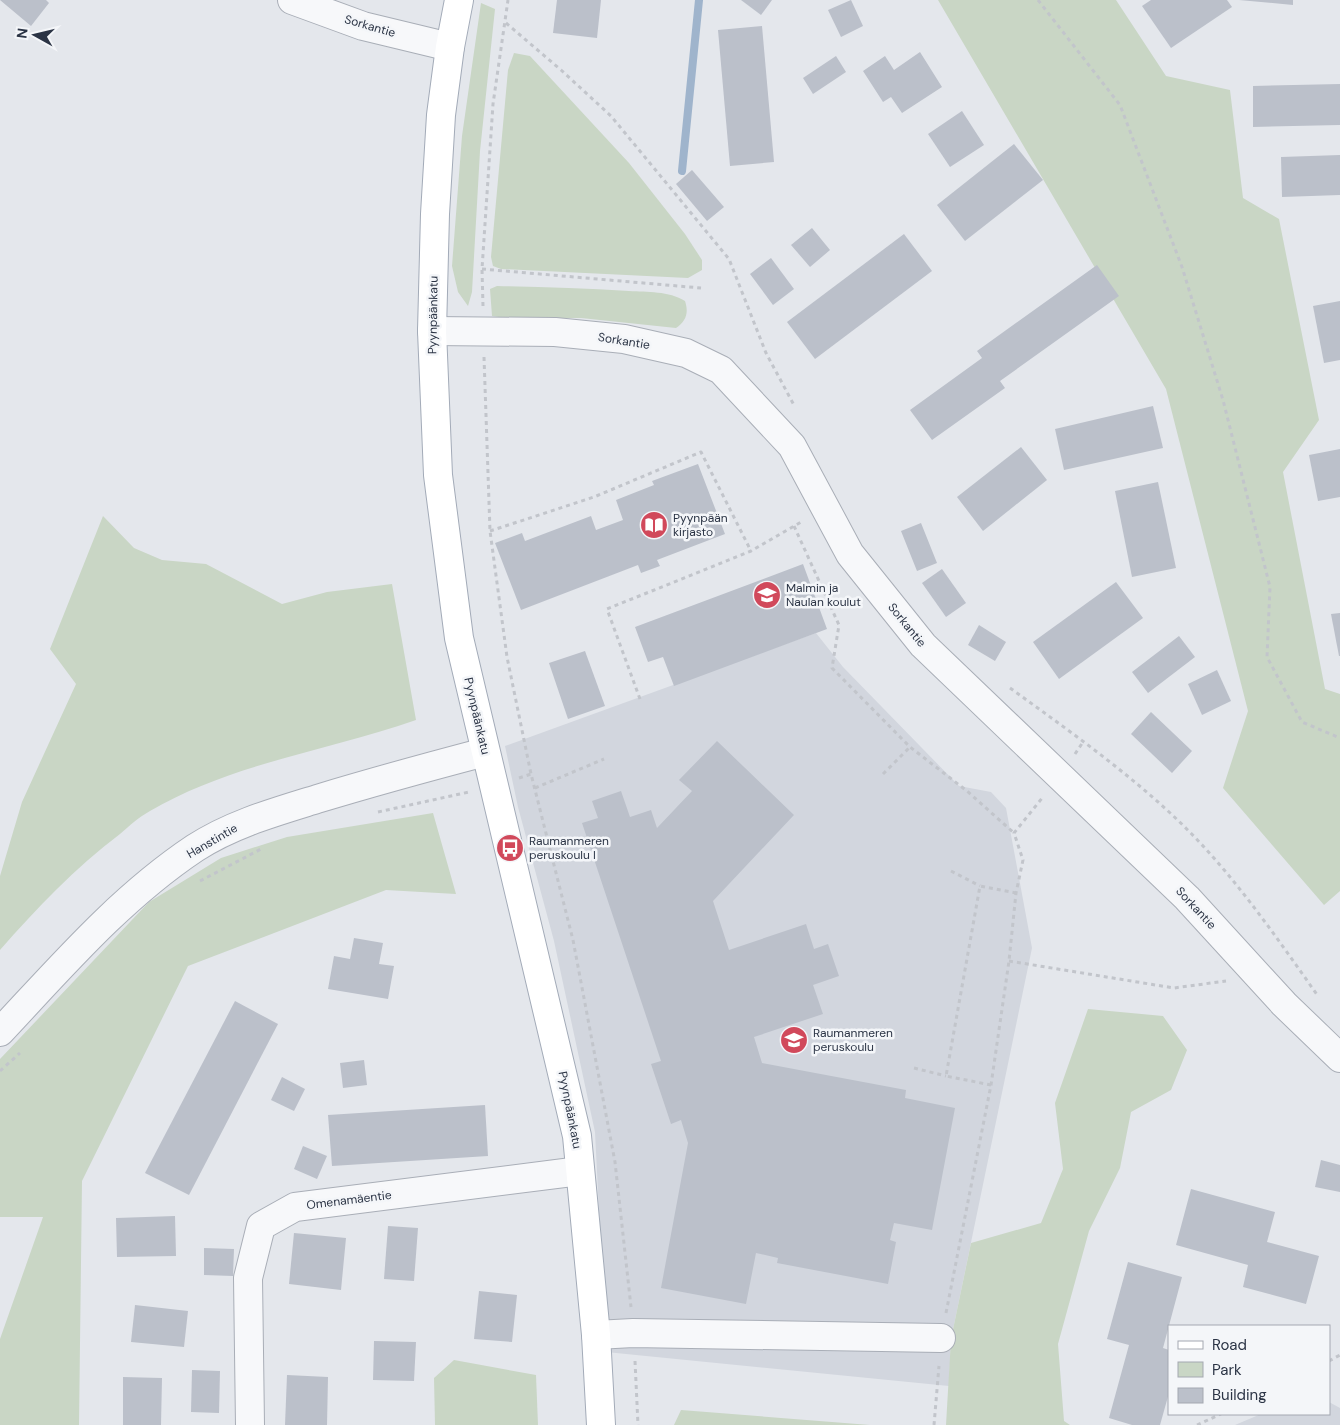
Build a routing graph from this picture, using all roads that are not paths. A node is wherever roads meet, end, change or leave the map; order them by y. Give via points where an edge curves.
1 (292, 0) edge
2 (459, 0) edge
3 (450, 46) junction
4 (432, 331) junction
5 (484, 752) junction
6 (0, 1032) edge
7 (1340, 1058) edge
8 (580, 1171) junction
9 (596, 1336) junction
10 (941, 1338) road end
11 (250, 1425) edge
12 (600, 1425) edge

1 - 3 street, Sorkantie via 363,26
2 - 3 main road, Pyynpäänkatu
3 - 4 main road, Pyynpäänkatu via 435,204
4 - 5 main road, Pyynpäänkatu via 434,423 446,542 459,638
4 - 7 street, Sorkantie via 555,332 624,339 686,353 721,370 792,446 850,554 923,645 1187,898
5 - 6 street, Hanstintie via 268,814 240,824 196,848 149,882 97,928
5 - 8 main road, Pyynpäänkatu via 570,1104
8 - 9 main road, Pyynpäänkatu
8 - 11 street, Omenamäentie via 295,1207 261,1226 248,1278
9 - 10 street via 633,1333
9 - 12 main road, Pyynpäänkatu

